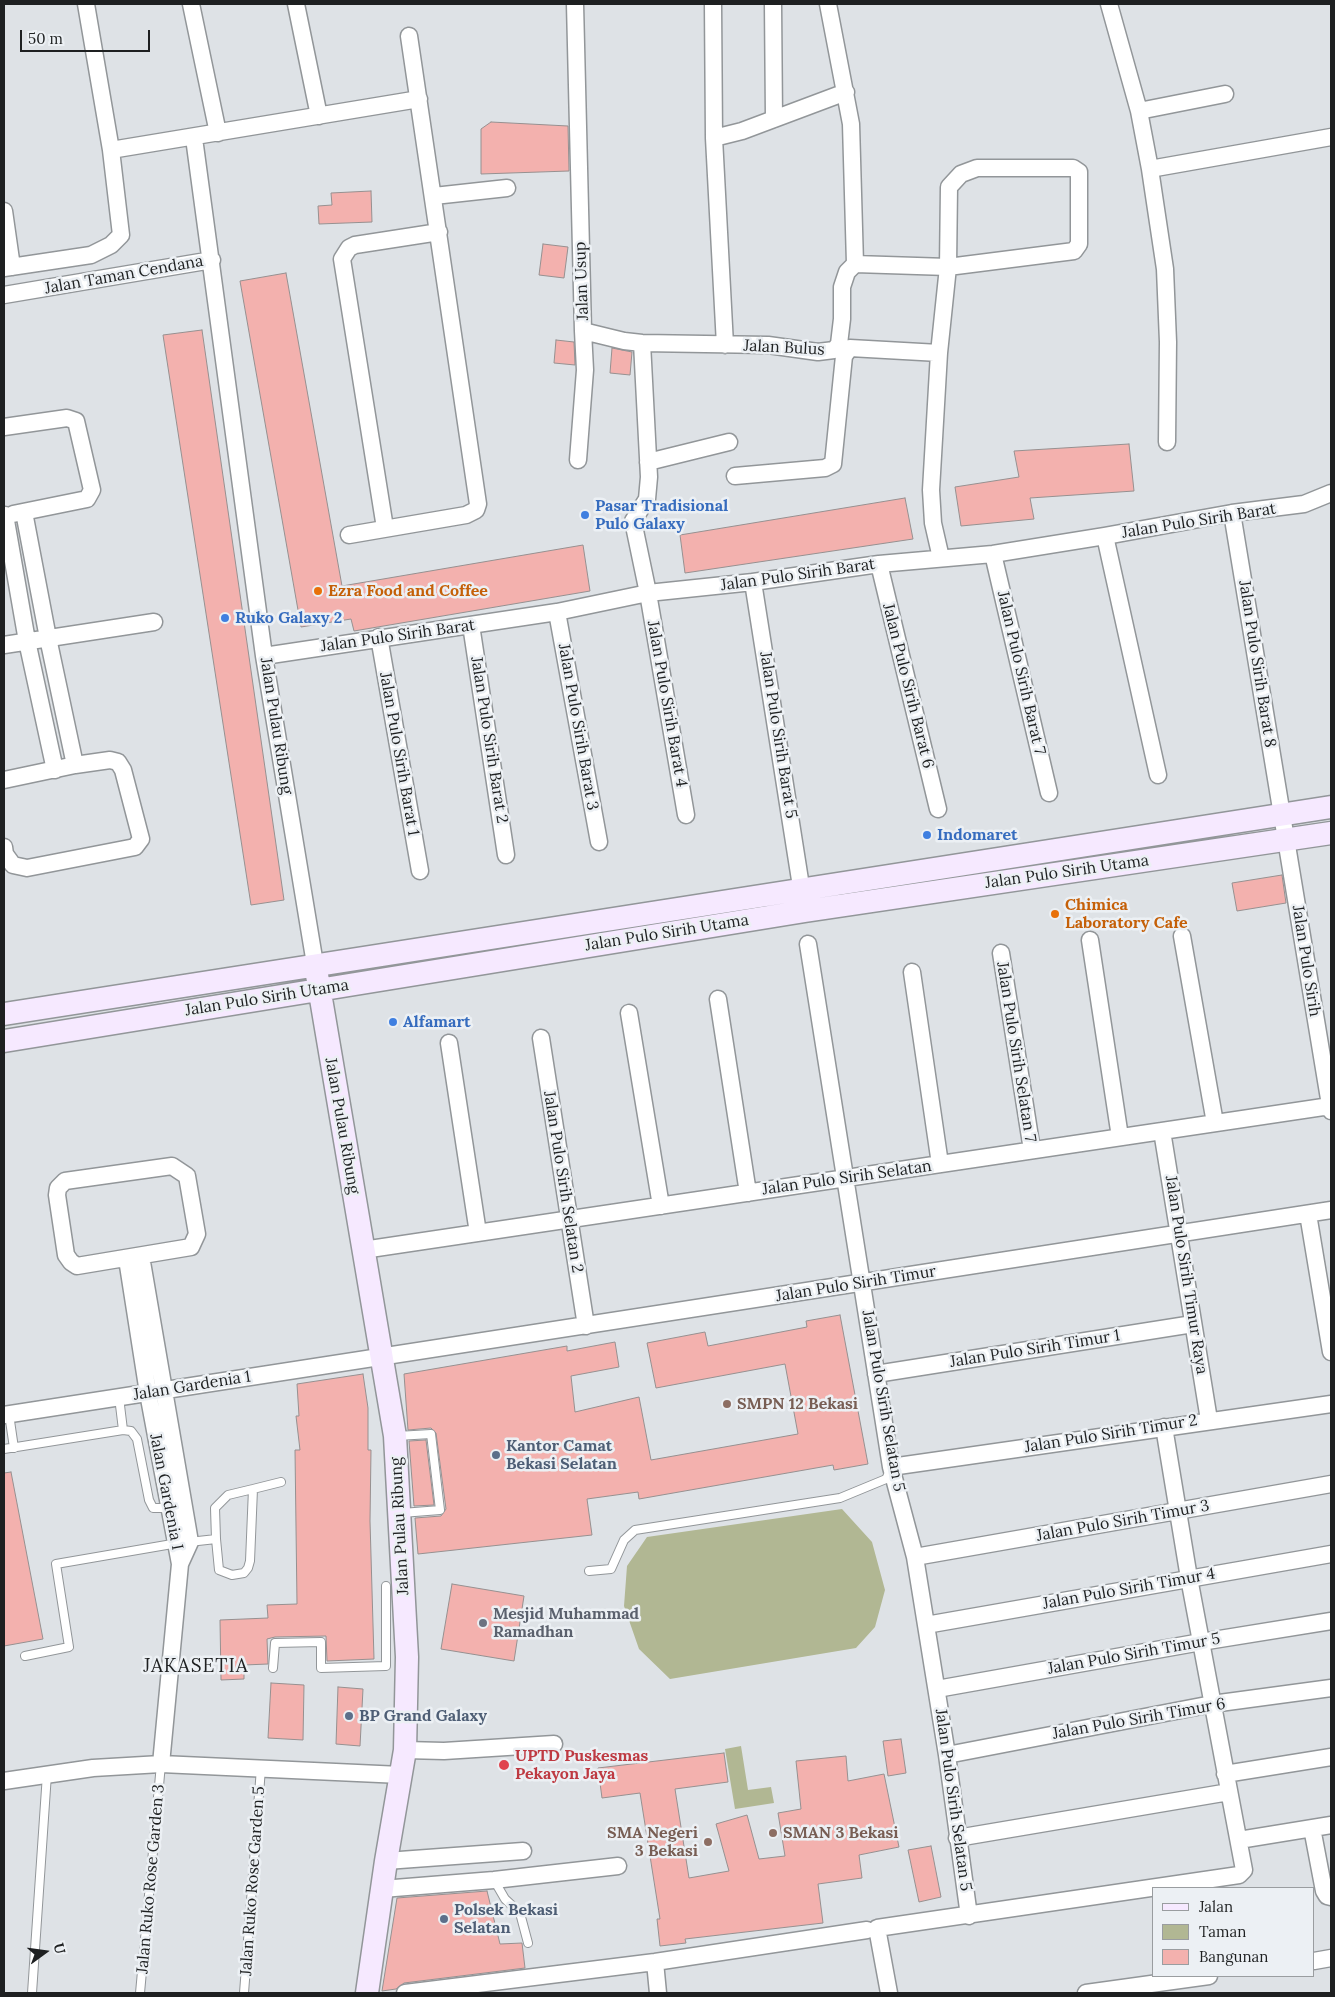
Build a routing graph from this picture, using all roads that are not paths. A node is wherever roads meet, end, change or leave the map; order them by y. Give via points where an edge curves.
1 (86, 4) edge
2 (191, 4) edge
3 (296, 4) edge
4 (575, 4) edge
5 (714, 4) edge
6 (773, 4) edge
7 (828, 4) edge
8 (1109, 4) edge
9 (409, 36) dead end
10 (846, 92) junction
11 (1225, 94) dead end
12 (419, 99) junction
13 (1139, 111) junction
14 (318, 116) junction
15 (774, 119) junction
16 (218, 133) junction
17 (1331, 137) edge
18 (194, 138) junction
19 (714, 138) junction
20 (111, 150) junction
21 (1150, 169) junction
22 (507, 188) dead end
23 (434, 196) junction
24 (4, 211) edge
25 (439, 232) junction
26 (212, 260) junction
27 (855, 264) junction
28 (948, 267) junction
29 (8, 268) edge
30 (4, 295) edge
31 (583, 331) junction
32 (642, 343) junction
33 (725, 345) junction
34 (939, 353) junction
35 (4, 428) edge
36 (729, 442) dead end
37 (1168, 442) dead end
38 (578, 460) dead end
39 (648, 462) junction
40 (735, 476) dead end
41 (1331, 493) edge
42 (24, 512) junction
43 (1232, 512) junction
44 (4, 515) edge
45 (384, 528) junction
46 (349, 535) dead end
47 (1105, 536) junction
48 (992, 554) junction
49 (942, 558) junction
50 (879, 564) junction
51 (753, 582) junction
52 (648, 593) junction
53 (557, 612) junction
54 (154, 622) dead end
55 (471, 625) junction
56 (379, 637) junction
57 (48, 638) junction
58 (27, 641) junction
59 (4, 645) edge
60 (264, 656) junction
61 (75, 765) junction
62 (54, 770) junction
63 (1158, 775) dead end
64 (4, 780) edge
65 (1049, 793) dead end
66 (1331, 807) edge
67 (938, 809) dead end
68 (1282, 814) junction
69 (686, 816) dead end
70 (1331, 833) edge
71 (1286, 840) junction
72 (598, 842) dead end
73 (4, 847) edge
74 (506, 854) dead end
75 (420, 871) dead end
76 (801, 888) junction
77 (805, 911) junction
78 (1182, 936) dead end
79 (1090, 940) dead end
80 (808, 944) dead end
81 (394, 953) junction
82 (1001, 953) dead end
83 (315, 964) junction
84 (912, 972) dead end
85 (397, 977) junction
86 (236, 978) junction
87 (319, 989) junction
88 (718, 999) dead end
89 (240, 1002) junction
90 (629, 1013) dead end
91 (4, 1014) edge
92 (541, 1038) dead end
93 (4, 1041) edge
94 (449, 1043) dead end
95 (1331, 1109) edge
96 (1215, 1123) junction
97 (1162, 1131) junction
98 (1120, 1137) junction
99 (1032, 1150) junction
100 (940, 1164) junction
101 (846, 1178) junction
102 (748, 1193) junction
103 (661, 1206) junction
104 (1331, 1210) edge
105 (1308, 1214) junction
106 (569, 1220) junction
107 (478, 1233) junction
108 (1179, 1234) junction
109 (363, 1250) junction
110 (134, 1257) junction
111 (863, 1283) junction
112 (1194, 1324) junction
113 (586, 1326) junction
114 (1331, 1352) edge
115 (380, 1357) junction
116 (876, 1374) junction
117 (156, 1392) junction
118 (118, 1397) junction
119 (1331, 1404) edge
120 (6, 1414) edge
121 (1209, 1420) junction
122 (1164, 1426) junction
123 (123, 1430) junction
124 (395, 1436) junction
125 (14, 1448) junction
126 (4, 1449) edge
127 (891, 1467) junction
128 (281, 1482) dead end
129 (1331, 1484) edge
130 (253, 1489) junction
131 (169, 1508) junction
132 (1178, 1512) junction
133 (400, 1513) junction
134 (216, 1539) junction
135 (183, 1543) junction
136 (1331, 1554) edge
137 (915, 1557) junction
138 (589, 1571) dead end
139 (1189, 1578) junction
140 (386, 1586) dead end
141 (1331, 1621) edge
142 (396, 1622) junction
143 (926, 1625) junction
144 (1201, 1642) junction
145 (25, 1656) dead end
146 (273, 1668) dead end
147 (1331, 1688) edge
148 (936, 1689) junction
149 (1212, 1704) junction
150 (554, 1744) dead end
151 (405, 1750) junction
152 (947, 1755) junction
153 (1331, 1757) edge
154 (162, 1764) junction
155 (262, 1768) junction
156 (47, 1774) junction
157 (1225, 1774) junction
158 (401, 1775) junction
159 (4, 1781) edge
160 (1229, 1792) junction
161 (1331, 1825) edge
162 (1312, 1828) junction
163 (958, 1838) junction
164 (1239, 1840) junction
165 (523, 1851) dead end
166 (386, 1861) junction
167 (618, 1866) dead end
168 (494, 1880) junction
169 (1155, 1887) edge
170 (1152, 1888) edge
171 (382, 1889) junction
172 (1331, 1897) edge
173 (969, 1916) junction
174 (867, 1930) dead end
175 (528, 1943) dead end
176 (1331, 1958) edge
177 (1315, 1961) edge
178 (655, 1962) junction
179 (1202, 1977) edge
180 (1114, 1991) edge
181 (32, 1993) edge
182 (140, 1993) edge
183 (244, 1993) edge
184 (367, 1993) edge
185 (405, 1993) edge
186 (658, 1993) edge
187 (889, 1993) edge
188 (1086, 1993) edge

1 - 20 street
2 - 16 street
3 - 14 street
4 - 31 street, Jalan Usup
5 - 19 street
6 - 15 street
7 - 10 street
8 - 13 street
9 - 12 street
10 - 15 street
10 - 27 street via 851,124
11 - 13 street
12 - 14 street
12 - 23 street
13 - 21 street
14 - 16 street
15 - 19 street
16 - 18 street
17 - 21 street
18 - 20 street
18 - 26 street, Jalan Taman Cendana
19 - 33 street
20 - 29 street via 121,235 111,245 91,255
21 - 37 street via 1165,269
22 - 23 street
23 - 25 street
24 - 29 street
25 - 45 street via 478,504 476,510 466,516
25 - 45 street via 355,245 342,259
26 - 30 street, Jalan Taman Cendana
26 - 60 street, Jalan Pulau Ribung
27 - 28 street
27 - 33 street, Jalan Bulus via 847,272 842,288 840,338 834,350 818,352 768,345
28 - 28 street via 949,187 961,174 977,168 1073,168 1079,172 1079,244 1074,251
28 - 34 street
31 - 32 street, Jalan Usup
31 - 38 street via 585,370
32 - 33 street, Jalan Bulus
32 - 39 street
34 - 40 street via 850,348 844,356 833,464 825,468
34 - 49 street via 931,490 933,523
35 - 42 street via 67,418 78,423 91,485 90,496
36 - 39 street
39 - 52 street via 647,499 633,521
41 - 43 street, Jalan Pulo Sirih Barat via 1304,504
42 - 44 street
42 - 57 street
43 - 47 street, Jalan Pulo Sirih Barat
43 - 68 street, Jalan Pulo Sirih Barat 8
44 - 58 street
45 - 46 street
47 - 48 street, Jalan Pulo Sirih Barat
47 - 63 street
48 - 49 street, Jalan Pulo Sirih Barat
48 - 65 street, Jalan Pulo Sirih Barat 7
49 - 50 street, Jalan Pulo Sirih Barat
50 - 51 street, Jalan Pulo Sirih Barat
50 - 67 street, Jalan Pulo Sirih Barat 6
51 - 52 street, Jalan Pulo Sirih Barat
51 - 76 street, Jalan Pulo Sirih Barat 5
52 - 53 street, Jalan Pulo Sirih Barat
52 - 69 street, Jalan Pulo Sirih Barat 4
53 - 55 street, Jalan Pulo Sirih Barat
53 - 72 street, Jalan Pulo Sirih Barat 3
54 - 57 street
55 - 56 street, Jalan Pulo Sirih Barat
55 - 74 street, Jalan Pulo Sirih Barat 2
56 - 60 street, Jalan Pulo Sirih Barat
56 - 75 street, Jalan Pulo Sirih Barat 1
57 - 58 street
57 - 61 street
58 - 59 street
58 - 62 street
60 - 83 street, Jalan Pulau Ribung
61 - 62 street
61 - 73 street via 110,760 121,765 141,836 138,845 27,868 13,865
62 - 64 street
66 - 68 main road, Jalan Pulo Sirih Utama
68 - 71 street, Jalan Pulo Sirih Barat 8
68 - 76 main road, Jalan Pulo Sirih Utama
70 - 71 main road, Jalan Pulo Sirih Utama
71 - 77 main road, Jalan Pulo Sirih Utama
71 - 95 street, Jalan Pulo Sirih
76 - 77 street, Jalan Pulo Sirih Barat 5
76 - 81 main road, Jalan Pulo Sirih Utama
77 - 85 main road, Jalan Pulo Sirih Utama
78 - 96 street
79 - 98 street
80 - 101 street, Jalan Pulo Sirih Selatan 5
81 - 83 main road, Jalan Pulo Sirih Utama
81 - 85 main road
82 - 99 street, Jalan Pulo Sirih Selatan 7
83 - 86 main road, Jalan Pulo Sirih Utama
83 - 87 main road, Jalan Pulau Ribung
84 - 100 street
85 - 87 main road, Jalan Pulo Sirih Utama
86 - 89 main road
86 - 91 main road, Jalan Pulo Sirih Utama
87 - 89 main road, Jalan Pulo Sirih Utama
87 - 109 main road, Jalan Pulau Ribung
88 - 102 street
89 - 93 main road, Jalan Pulo Sirih Utama
90 - 103 street
92 - 106 street, Jalan Pulo Sirih Selatan 2
94 - 107 street
95 - 96 street, Jalan Pulo Sirih Selatan
96 - 97 street, Jalan Pulo Sirih Selatan
97 - 98 street, Jalan Pulo Sirih Selatan
97 - 108 street, Jalan Pulo Sirih Timur Raya
98 - 99 street, Jalan Pulo Sirih Selatan
99 - 100 street, Jalan Pulo Sirih Selatan
100 - 101 street, Jalan Pulo Sirih Selatan
101 - 102 street, Jalan Pulo Sirih Selatan
101 - 111 street, Jalan Pulo Sirih Selatan 5
102 - 103 street, Jalan Pulo Sirih Selatan
103 - 106 street, Jalan Pulo Sirih Selatan
104 - 105 street, Jalan Pulo Sirih Timur
105 - 108 street, Jalan Pulo Sirih Timur
105 - 114 street
106 - 107 street, Jalan Pulo Sirih Selatan
106 - 113 street, Jalan Pulo Sirih Selatan 2
107 - 109 street, Jalan Pulo Sirih Selatan
108 - 111 street, Jalan Pulo Sirih Timur
108 - 112 street, Jalan Pulo Sirih Timur Raya
109 - 115 main road, Jalan Pulau Ribung
110 - 110 street via 78,1266 71,1262 66,1255 56,1195 58,1188 65,1181 172,1166 187,1176 197,1234 191,1247
110 - 117 street
111 - 113 street, Jalan Pulo Sirih Timur
111 - 116 street, Jalan Pulo Sirih Selatan 5
112 - 116 street, Jalan Pulo Sirih Timur 1
112 - 121 street, Jalan Pulo Sirih Timur Raya
113 - 115 street, Jalan Pulo Sirih Timur
115 - 117 street, Jalan Gardenia 1
115 - 124 main road, Jalan Pulau Ribung
116 - 127 street, Jalan Pulo Sirih Selatan 5
117 - 118 street, Jalan Gardenia 1
117 - 131 street, Jalan Gardenia I
117 - 135 street, Jalan Gardenia I
118 - 120 street, Jalan Gardenia 1
118 - 123 lane
119 - 121 street, Jalan Pulo Sirih Timur 2
120 - 125 lane
121 - 122 street, Jalan Pulo Sirih Timur 2
122 - 127 street, Jalan Pulo Sirih Timur 2
122 - 132 street
123 - 125 lane
123 - 131 lane via 131,1432 136,1439 153,1508
124 - 133 main road, Jalan Pulau Ribung
124 - 133 lane via 430,1434 440,1510
125 - 126 lane
127 - 137 street, Jalan Pulo Sirih Selatan 5
127 - 138 lane via 886,1479 840,1498 634,1530 624,1540 611,1568
128 - 130 lane
129 - 132 street, Jalan Pulo Sirih Timur 3
130 - 134 lane via 228,1495 215,1508
130 - 134 lane via 250,1561 246,1570 232,1575 220,1570
131 - 135 street, Jalan Gardenia I
132 - 137 street, Jalan Pulo Sirih Timur 3
132 - 139 street
133 - 142 main road, Jalan Pulau Ribung
134 - 135 lane
135 - 145 lane via 56,1564 69,1647
135 - 154 street, Jalan Gardenia I
136 - 139 street, Jalan Pulo Sirih Timur 4
137 - 143 street, Jalan Pulo Sirih Selatan 5
139 - 143 street, Jalan Pulo Sirih Timur 4
139 - 144 street
140 - 142 lane
141 - 144 street, Jalan Pulo Sirih Timur 5
142 - 146 lane via 386,1666 321,1668 322,1642 303,1642 275,1643
142 - 151 main road, Jalan Pulau Ribung via 408,1682
143 - 148 street, Jalan Pulo Sirih Selatan 5
144 - 148 street, Jalan Pulo Sirih Timur 5
144 - 149 street
147 - 149 street, Jalan Pulo Sirih Timur 6
148 - 152 street, Jalan Pulo Sirih Selatan 5
149 - 152 street, Jalan Pulo Sirih Timur 6
149 - 157 street
150 - 151 street via 444,1751
151 - 158 main road, Jalan Pulau Ribung
152 - 163 street, Jalan Pulo Sirih Selatan 5
153 - 157 street
154 - 155 street
154 - 156 street
154 - 182 lane, Jalan Ruko Rose Garden 3
155 - 158 street
155 - 183 lane, Jalan Ruko Rose Garden 5
156 - 159 street
156 - 181 lane
157 - 160 street
158 - 166 main road, Jalan Pulau Ribung
160 - 163 street
160 - 164 street
161 - 162 street
162 - 164 street
162 - 172 street via 1324,1891
163 - 173 street, Jalan Pulo Sirih Selatan 5
164 - 169 street via 1244,1870 1239,1874
165 - 166 street
166 - 171 main road, Jalan Pulau Ribung
167 - 168 street
168 - 171 street
168 - 175 lane via 505,1899 520,1913
170 - 173 street
171 - 184 main road, Jalan Pulau Ribung
173 - 187 street via 877,1928
174 - 178 street
176 - 177 street
178 - 185 street
178 - 186 street
179 - 180 street
180 - 188 street

